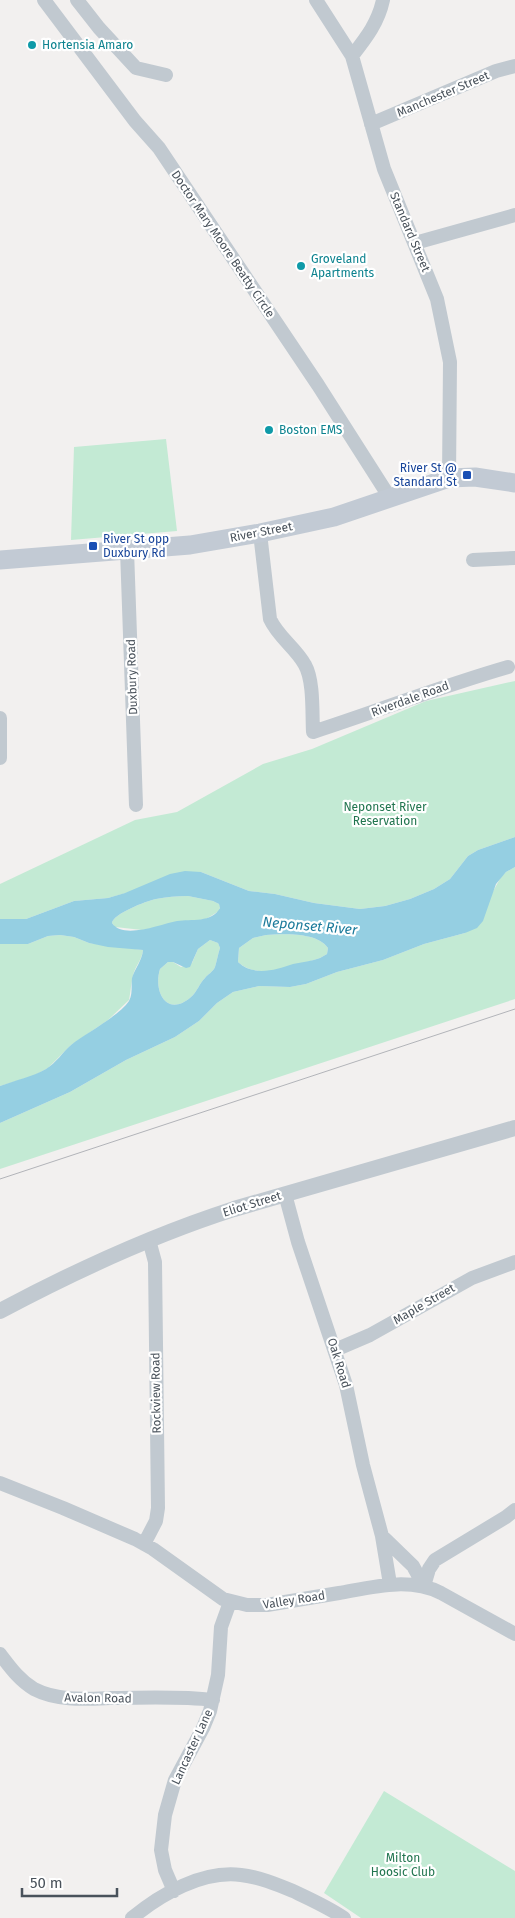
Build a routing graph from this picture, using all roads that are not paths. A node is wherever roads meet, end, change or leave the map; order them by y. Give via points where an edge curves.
1 (44, 0) edge
2 (77, 0) edge
3 (316, 0) edge
4 (383, 0) edge
5 (352, 56) junction
6 (515, 66) edge
7 (166, 75) dead end
8 (371, 124) junction
9 (515, 215) edge
10 (416, 243) junction
11 (449, 478) junction
12 (515, 483) edge
13 (390, 498) junction
14 (260, 533) junction
15 (127, 550) junction
16 (515, 558) edge
17 (0, 560) edge
18 (473, 560) dead end
19 (508, 667) dead end
20 (0, 718) edge
21 (0, 758) edge
22 (136, 805) dead end
23 (515, 1128) edge
24 (285, 1194) junction
25 (149, 1240) junction
26 (515, 1262) edge
27 (0, 1312) edge
28 (335, 1350) junction
29 (0, 1483) edge
30 (515, 1510) edge
31 (382, 1536) junction
32 (144, 1544) junction
33 (390, 1584) junction
34 (424, 1586) junction
35 (230, 1602) junction
36 (515, 1634) edge
37 (0, 1654) edge
38 (213, 1700) junction
39 (174, 1891) junction
40 (132, 1918) edge
41 (344, 1918) edge

1 - 13 street, Doctor Mary Moore Beatty Circle via 159,148
2 - 7 street via 136,68
3 - 5 street, Standard Street
4 - 5 street via 370,34
5 - 8 street, Standard Street
6 - 8 street, Manchester Street
8 - 10 street, Standard Street via 384,169
9 - 10 street
10 - 11 street, Standard Street via 437,299 450,362
11 - 12 main road, River Street via 475,477
11 - 13 main road, River Street
13 - 14 main road, River Street via 334,517
14 - 15 main road, River Street via 190,545
14 - 19 street, Riverdale Road via 270,619 306,667 311,689 313,732
15 - 17 main road, River Street
15 - 22 street, Duxbury Road
16 - 18 street
20 - 21 street
23 - 24 street, Eliot Street
24 - 25 street, Eliot Street via 220,1213
24 - 28 street, Oak Road
25 - 27 street, Eliot Street via 62,1278
25 - 32 street, Rockview Road via 155,1262 158,1508 156,1521
26 - 28 street, Maple Street via 472,1278 370,1335
28 - 31 street, Oak Road
29 - 32 street, Valley Road
30 - 34 street via 435,1560
31 - 33 street, Oak Road
31 - 34 street via 414,1566
32 - 35 street, Valley Road
33 - 34 street, Valley Road
33 - 35 street, Valley Road via 267,1605 247,1606
34 - 36 street, Valley Road
35 - 38 street, Lancaster Lane via 220,1626 218,1675
37 - 38 street, Avalon Road via 28,1685 57,1697
38 - 39 street, Lancaster Lane via 203,1728 175,1780 164,1815 161,1850
39 - 40 street
39 - 41 street via 208,1878 229,1874 246,1876 302,1895

